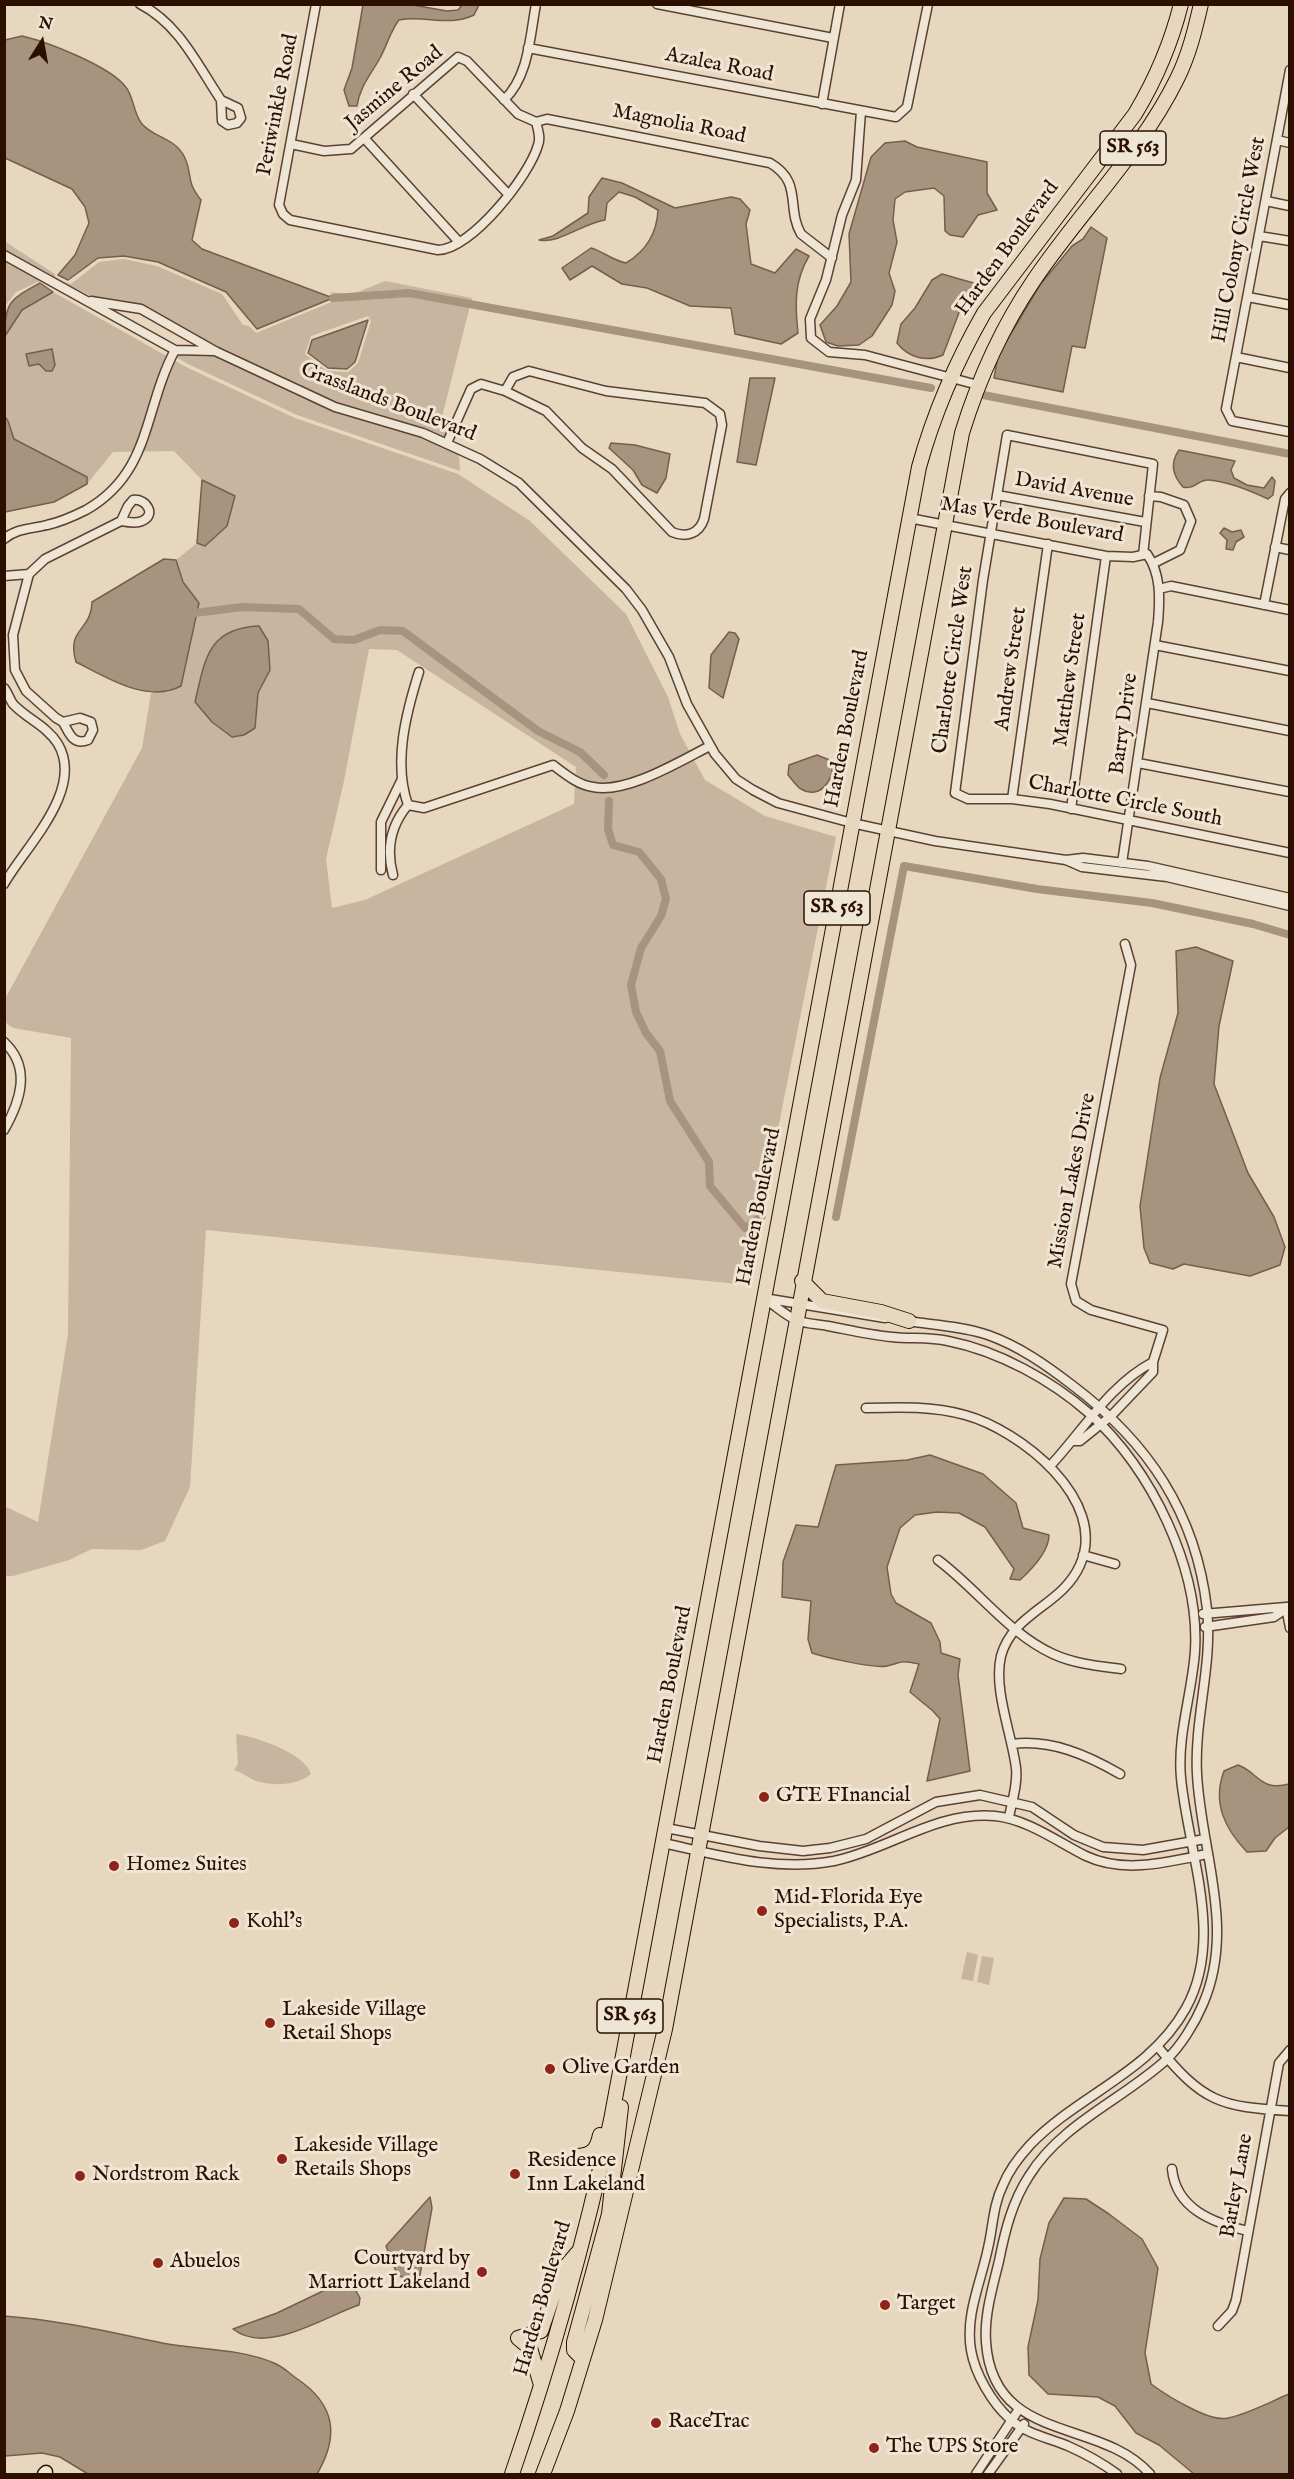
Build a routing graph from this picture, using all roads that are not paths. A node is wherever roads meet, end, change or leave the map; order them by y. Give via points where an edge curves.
1 (140, 4) edge
2 (316, 4) edge
3 (536, 4) edge
4 (657, 4) edge
5 (840, 4) edge
6 (928, 4) edge
7 (1181, 4) edge
8 (1201, 4) edge
9 (833, 39) junction
10 (528, 48) junction
11 (1289, 76) edge
12 (413, 94) junction
13 (221, 100) dead end
14 (504, 100) junction
15 (822, 104) junction
16 (861, 111) junction
17 (1135, 114) junction
18 (536, 122) junction
19 (365, 139) junction
20 (1277, 140) junction
21 (1290, 142) edge
22 (291, 144) junction
23 (1126, 157) junction
24 (509, 195) junction
25 (1266, 201) junction
26 (1290, 206) edge
27 (1259, 236) junction
28 (1290, 241) edge
29 (459, 242) junction
30 (4, 255) edge
31 (832, 258) junction
32 (1248, 297) junction
33 (91, 301) junction
34 (1290, 305) edge
35 (175, 350) junction
36 (215, 351) junction
37 (1236, 357) junction
38 (1290, 368) edge
39 (951, 376) junction
40 (978, 385) junction
41 (505, 391) junction
42 (1290, 432) edge
43 (447, 443) junction
44 (1290, 493) edge
45 (997, 495) junction
46 (1149, 496) junction
47 (909, 518) junction
48 (121, 522) dead end
49 (1145, 522) junction
50 (944, 524) junction
51 (991, 533) junction
52 (4, 539) edge
53 (1048, 544) junction
54 (1275, 547) junction
55 (1290, 550) edge
56 (1143, 555) junction
57 (1106, 556) junction
58 (1154, 563) junction
59 (28, 574) junction
60 (4, 576) edge
61 (1159, 589) junction
62 (1264, 605) junction
63 (1290, 610) edge
64 (1155, 645) junction
65 (1290, 670) edge
66 (419, 672) dead end
67 (4, 688) edge
68 (1147, 704) junction
69 (8, 705) edge
70 (63, 722) dead end
71 (1290, 731) edge
72 (710, 746) junction
73 (1138, 763) junction
74 (402, 779) junction
75 (1290, 792) edge
76 (955, 793) joint
77 (1012, 799) junction
78 (408, 805) junction
79 (1071, 809) junction
80 (1129, 821) junction
81 (852, 823) junction
82 (886, 830) junction
83 (1290, 853) edge
84 (1066, 860) junction
85 (4, 864) edge
86 (1122, 864) junction
87 (13, 868) junction
88 (381, 870) dead end
89 (393, 875) dead end
90 (4, 884) edge
91 (1290, 898) edge
92 (1290, 906) edge
93 (1125, 944) dead end
94 (4, 1042) edge
95 (4, 1130) edge
96 (802, 1281) junction
97 (764, 1299) junction
98 (798, 1305) junction
99 (796, 1320) junction
100 (909, 1321) junction
101 (1153, 1362) junction
102 (1123, 1384) junction
103 (1133, 1393) junction
104 (1101, 1407) junction
105 (866, 1408) dead end
106 (1091, 1415) junction
107 (1111, 1416) junction
108 (1100, 1424) junction
109 (1074, 1441) junction
110 (1050, 1466) junction
111 (1083, 1555) junction
112 (938, 1560) dead end
113 (1115, 1564) dead end
114 (1288, 1606) edge
115 (1248, 1609) junction
116 (1207, 1614) junction
117 (1194, 1615) junction
118 (1252, 1622) junction
119 (1208, 1627) junction
120 (1016, 1628) junction
121 (1196, 1628) junction
122 (1290, 1628) edge
123 (1121, 1669) dead end
124 (1012, 1744) junction
125 (1120, 1774) dead end
126 (1012, 1801) junction
127 (1009, 1817) junction
128 (666, 1828) junction
129 (701, 1835) junction
130 (1205, 1839) junction
131 (1191, 1841) junction
132 (663, 1843) junction
133 (698, 1851) junction
134 (1207, 1854) junction
135 (1194, 1857) junction
136 (635, 1989) junction
137 (1158, 2047) junction
138 (624, 2050) junction
139 (1290, 2050) edge
140 (1168, 2059) junction
141 (1270, 2110) junction
142 (1290, 2111) edge
143 (1172, 2169) dead end
144 (597, 2182) junction
145 (1248, 2231) junction
146 (580, 2250) junction
147 (1218, 2326) dead end
148 (583, 2359) junction
149 (542, 2385) junction
150 (1019, 2409) junction
151 (1029, 2416) junction
152 (1011, 2420) junction
153 (1022, 2427) junction
154 (552, 2452) junction
155 (512, 2475) edge
156 (543, 2475) edge
157 (548, 2475) edge
158 (976, 2475) edge
159 (988, 2475) edge
160 (1117, 2475) edge
161 (1150, 2475) edge

1 - 13 street via 159,14 181,37
2 - 22 street, Periwinkle Road
3 - 10 street
4 - 9 street
5 - 9 street
6 - 16 street, Azalea Road via 907,107 902,114 889,117
7 - 17 main road, Harden Boulevard / SR 563 via 1172,39
8 - 23 main road, Harden Boulevard / SR 563 via 1177,79
9 - 15 street
10 - 14 street via 521,78
10 - 15 street, Azalea Road
11 - 20 street, Hill Colony Circle West
12 - 14 street, Jasmine Road via 458,57 467,61
12 - 19 street, Jasmine Road
12 - 24 street
14 - 18 street, Jasmine Road via 519,114
15 - 16 street, Azalea Road
16 - 31 street via 856,180 842,215
17 - 23 main road via 1121,144
17 - 39 main road, Harden Boulevard / SR 563 via 984,313
18 - 24 street via 538,145
18 - 31 street, Magnolia Road via 547,119 770,163 790,184 801,234
19 - 22 street, Jasmine Road via 339,152
19 - 29 street
20 - 21 street
20 - 25 street, Hill Colony Circle West
22 - 29 street, Periwinkle Road via 279,205 290,220 438,250
23 - 40 main road, Harden Boulevard / SR 563 via 1034,280 990,355
24 - 29 street via 489,218
25 - 26 street
25 - 27 street, Hill Colony Circle West
27 - 28 street
27 - 32 street, Hill Colony Circle West
30 - 33 street, Grasslands Boulevard
31 - 39 street via 808,325 816,344 829,352 865,355
32 - 34 street
32 - 37 street, Hill Colony Circle West
33 - 35 street, Grasslands Boulevard
33 - 36 street, Grasslands Boulevard via 141,309
35 - 36 street, Grasslands Boulevard
35 - 52 street via 140,450 119,485 74,516 46,526 16,530
36 - 43 street, Grasslands Boulevard via 335,407
37 - 38 street
37 - 42 street, Hill Colony Circle West via 1228,416 1232,421
39 - 40 street
39 - 47 main road, Harden Boulevard / SR 563 via 918,467
40 - 50 main road, Harden Boulevard / SR 563 via 962,432
41 - 41 street via 546,411 582,448 612,469 672,532 685,536 702,524 722,424 714,408 705,403 579,386 529,370 513,377
41 - 43 street via 482,384 471,388
43 - 72 street, Grasslands Boulevard via 519,483 626,589 669,657 687,704
44 - 54 street via 1285,499
45 - 46 street, Charlotte Circle West via 1007,435 1153,464
45 - 49 street, David Avenue
45 - 51 street, Charlotte Circle West
46 - 49 street
46 - 58 street via 1185,505 1191,521 1180,550
47 - 50 street, Mas Verde Boulevard
47 - 81 main road, Harden Boulevard / SR 563
48 - 59 street via 45,559
49 - 56 street
50 - 51 street, Mas Verde Boulevard
50 - 82 main road, Harden Boulevard / SR 563
51 - 53 street, Mas Verde Boulevard
51 - 76 street, Charlotte Circle West
53 - 57 street, Mas Verde Boulevard
53 - 77 street, Andrew Street
54 - 55 street
54 - 62 street
56 - 57 street, Mas Verde Boulevard
56 - 58 street, Mas Verde Boulevard via 1147,554
57 - 79 street, Matthew Street
58 - 61 street
59 - 60 street
59 - 70 street via 13,635 15,670 26,691
61 - 62 street via 1171,586
61 - 64 street, Barry Drive
62 - 63 street
64 - 65 street
64 - 68 street, Barry Drive
66 - 74 street via 409,703
67 - 69 street
68 - 71 street
68 - 73 street, Barry Drive
69 - 87 street via 48,731 59,746 63,762 63,780 51,815
72 - 78 street via 655,773 617,786 594,788 573,780 553,765 424,808
72 - 81 street, Grasslands Boulevard via 736,779 753,790 778,802
73 - 75 street
73 - 80 street, Barry Drive
74 - 78 street
74 - 88 street via 381,822
76 - 77 street, Charlotte Circle South via 968,800
77 - 79 street, Charlotte Circle South
78 - 89 street via 395,823 391,837
79 - 80 street, Charlotte Circle South
80 - 83 street, Charlotte Circle South
80 - 86 street, Barry Drive
81 - 82 street, Grasslands Boulevard
81 - 97 main road, Harden Boulevard / SR 563
82 - 84 street, Grasslands Boulevard
82 - 96 main road, Harden Boulevard / SR 563
84 - 86 street via 1083,858
84 - 92 street via 1082,867 1210,885
85 - 87 street
86 - 91 street via 1186,873
87 - 90 street
93 - 101 street, Mission Lakes Drive via 1131,965 1071,1284 1076,1301 1091,1310 1163,1330
94 - 95 street via 22,1076 21,1095
96 - 98 main road, Harden Boulevard / SR 563
96 - 100 main road via 822,1301
97 - 98 street
97 - 99 street
97 - 128 main road, Harden Boulevard / SR 563
98 - 99 main road, Harden Boulevard / SR 563
98 - 100 street
99 - 106 street via 873,1335 934,1339 970,1347 1020,1367
99 - 129 main road, Harden Boulevard / SR 563
100 - 104 street via 994,1337 1036,1359
101 - 102 street, Mission Lakes Drive
101 - 103 street, Mission Lakes Drive via 1153,1372
102 - 103 street
102 - 104 street, Mission Lakes Drive
103 - 107 street, Mission Lakes Drive
104 - 106 street, Mission Lakes Drive
104 - 107 street
105 - 110 street via 919,1408 968,1416 1002,1430
106 - 108 street
106 - 109 street, Mission Lakes Drive
107 - 108 street, Mission Lakes Drive
107 - 116 street via 1148,1456 1172,1496 1193,1543
108 - 109 street, Mission Lakes Drive via 1080,1441
108 - 117 street via 1154,1497 1184,1563
109 - 110 street, Mission Lakes Drive
110 - 111 street via 1078,1508 1085,1538
111 - 113 street
111 - 120 street via 1067,1586 1023,1618
112 - 120 street
114 - 115 street
114 - 118 street via 1274,1617
114 - 122 street
115 - 116 street
115 - 118 street
116 - 117 street
116 - 119 street
117 - 121 street
118 - 119 street
119 - 121 street
119 - 130 street via 1196,1760
120 - 123 street via 1053,1654 1083,1664
120 - 124 street via 1002,1654 999,1673
121 - 131 street via 1180,1749
124 - 125 street via 1035,1742 1065,1749
124 - 126 street via 1017,1770
126 - 127 street
126 - 129 street via 981,1796 936,1802 867,1839 830,1848 783,1850
126 - 131 street via 1032,1807 1074,1835 1103,1847 1143,1850
127 - 133 street via 950,1818 853,1856 809,1863 754,1863
127 - 135 street via 1088,1857 1116,1865
128 - 129 street
128 - 132 main road, Harden Boulevard / SR 563
129 - 133 main road, Harden Boulevard / SR 563
130 - 131 street
130 - 134 street
131 - 135 street
132 - 133 street
132 - 136 main road, Harden Boulevard / SR 563
133 - 148 main road, Harden Boulevard / SR 563 via 651,2097
134 - 135 street
134 - 140 street via 1217,1913 1218,1950 1203,2003
135 - 137 street via 1203,1915 1200,1967 1188,2005
136 - 138 main road, Harden Boulevard / SR 563
136 - 148 main road via 636,2021 622,2095 609,2214 573,2342
137 - 140 street
137 - 152 street via 1045,2131 1012,2166 1001,2189 969,2334 971,2353 986,2390
138 - 144 main road, Harden Boulevard / SR 563
138 - 144 main road via 614,2067 596,2149 579,2156 590,2166
139 - 141 street, Barley Lane via 1279,2063
140 - 141 street via 1213,2099 1238,2107
140 - 150 street via 1056,2144 1030,2173 1015,2200 992,2290 986,2344 996,2380
141 - 142 street
141 - 145 street, Barley Lane
143 - 145 street via 1176,2191 1191,2206 1219,2223
144 - 146 main road, Harden Boulevard / SR 563
145 - 147 street, Barley Lane via 1236,2300
146 - 149 main road, Harden Boulevard / SR 563
146 - 149 main road via 561,2272 541,2331 518,2338 531,2348
148 - 154 main road, Harden Boulevard / SR 563
149 - 155 main road, Harden Boulevard / SR 563
150 - 151 street
150 - 152 street
151 - 153 street
151 - 161 street via 1115,2447 1135,2459
152 - 153 street
152 - 158 street
153 - 159 street
153 - 160 street via 1093,2458
154 - 156 main road, Harden Boulevard / SR 563
154 - 157 main road

